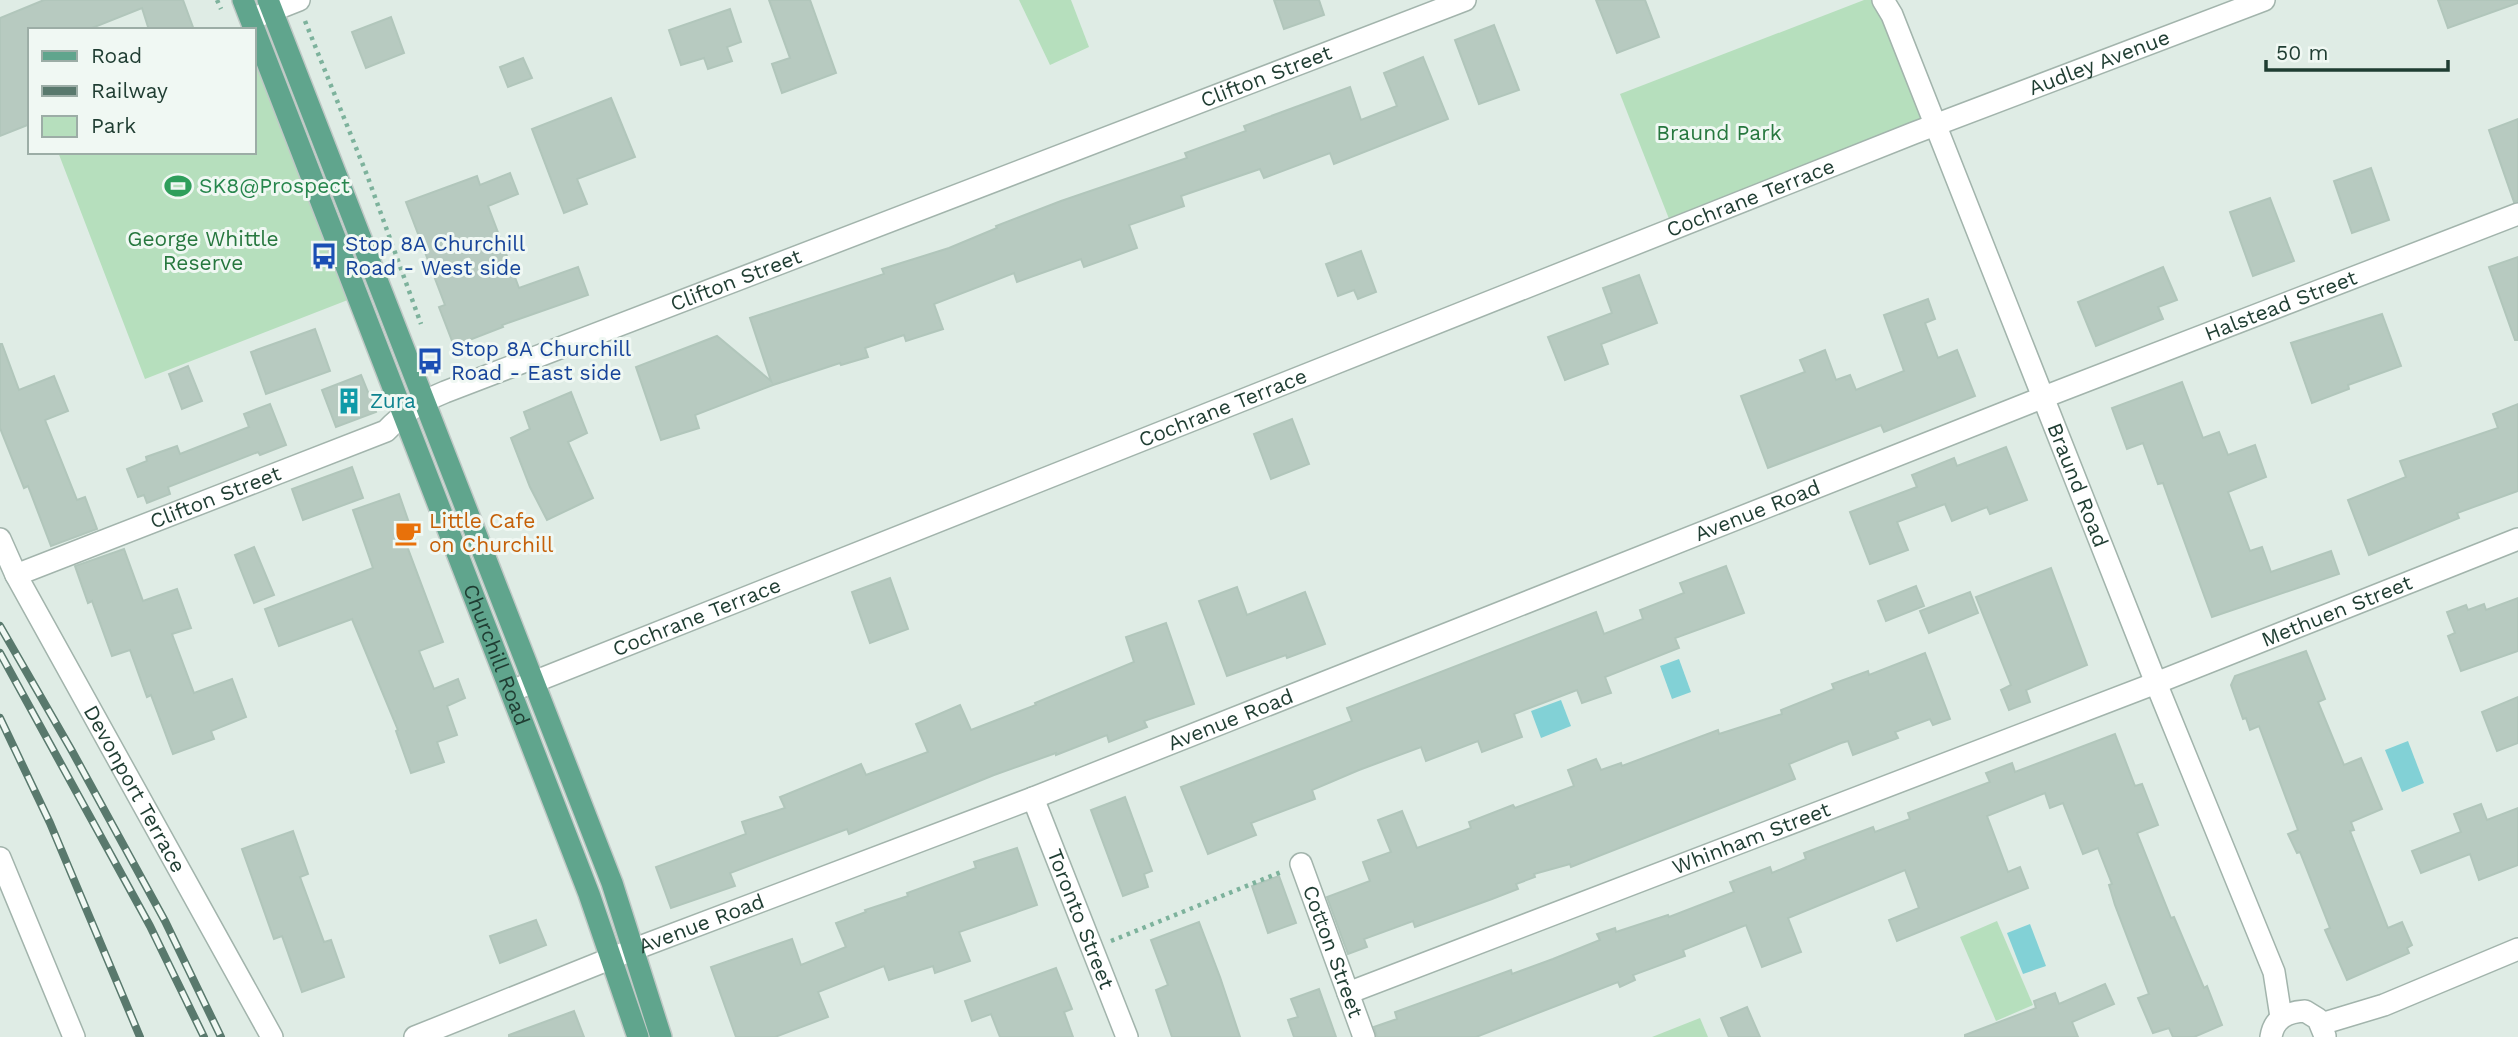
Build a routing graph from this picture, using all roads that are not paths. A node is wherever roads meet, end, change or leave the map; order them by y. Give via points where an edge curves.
1 (1465, 0) edge
2 (1882, 0) edge
3 (2264, 0) edge
4 (270, 5) edge
5 (247, 10) edge
6 (302, 10) edge
7 (254, 28) edge
8 (256, 33) edge
9 (1935, 125) junction
10 (2518, 214) edge
11 (2043, 397) junction
12 (423, 401) junction
13 (403, 413) junction
14 (0, 539) edge
15 (2518, 539) edge
16 (16, 575) junction
17 (534, 681) junction
18 (2156, 683) junction
19 (510, 691) junction
20 (1034, 798) junction
21 (0, 858) edge
22 (1301, 864) road end
23 (2518, 949) edge
24 (623, 954) junction
25 (2274, 972) junction
26 (1348, 993) junction
27 (2321, 1027) edge
28 (2273, 1032) edge
29 (74, 1037) edge
30 (272, 1037) edge
31 (415, 1037) edge
32 (638, 1037) edge
33 (661, 1037) edge
34 (1127, 1037) edge
35 (1364, 1037) edge

1 - 12 street, Clifton Street
2 - 9 street, Braund Road
3 - 9 street, Audley Avenue
4 - 5 street
4 - 6 street
4 - 12 main road, Churchill Road
5 - 7 main road, Churchill Road
8 - 13 main road, Churchill Road
9 - 11 street, Braund Road
9 - 17 street, Cochrane Terrace
10 - 11 street, Halstead Street
11 - 18 street, Braund Road
11 - 20 street, Avenue Road
12 - 13 street, Clifton Street
12 - 17 main road, Churchill Road
13 - 16 street, Clifton Street via 386,431
13 - 19 main road, Churchill Road
14 - 16 street, Devonport Terrace
15 - 18 street, Methuen Street
16 - 30 street, Devonport Terrace
17 - 19 street, Cochrane Terrace
17 - 24 main road, Churchill Road via 612,883
18 - 25 street, Braund Road
18 - 26 street, Whinham Street
19 - 24 main road, Churchill Road
20 - 24 street, Avenue Road
20 - 34 street, Toronto Street
21 - 29 street
22 - 26 street, Cotton Street
23 - 27 street
24 - 31 street, Avenue Road
24 - 32 main road, Churchill Road
24 - 33 main road, Churchill Road
25 - 27 street, Braund Road
25 - 28 street, Braund Road
26 - 35 street, Cotton Street
27 - 28 street via 2289,1013

